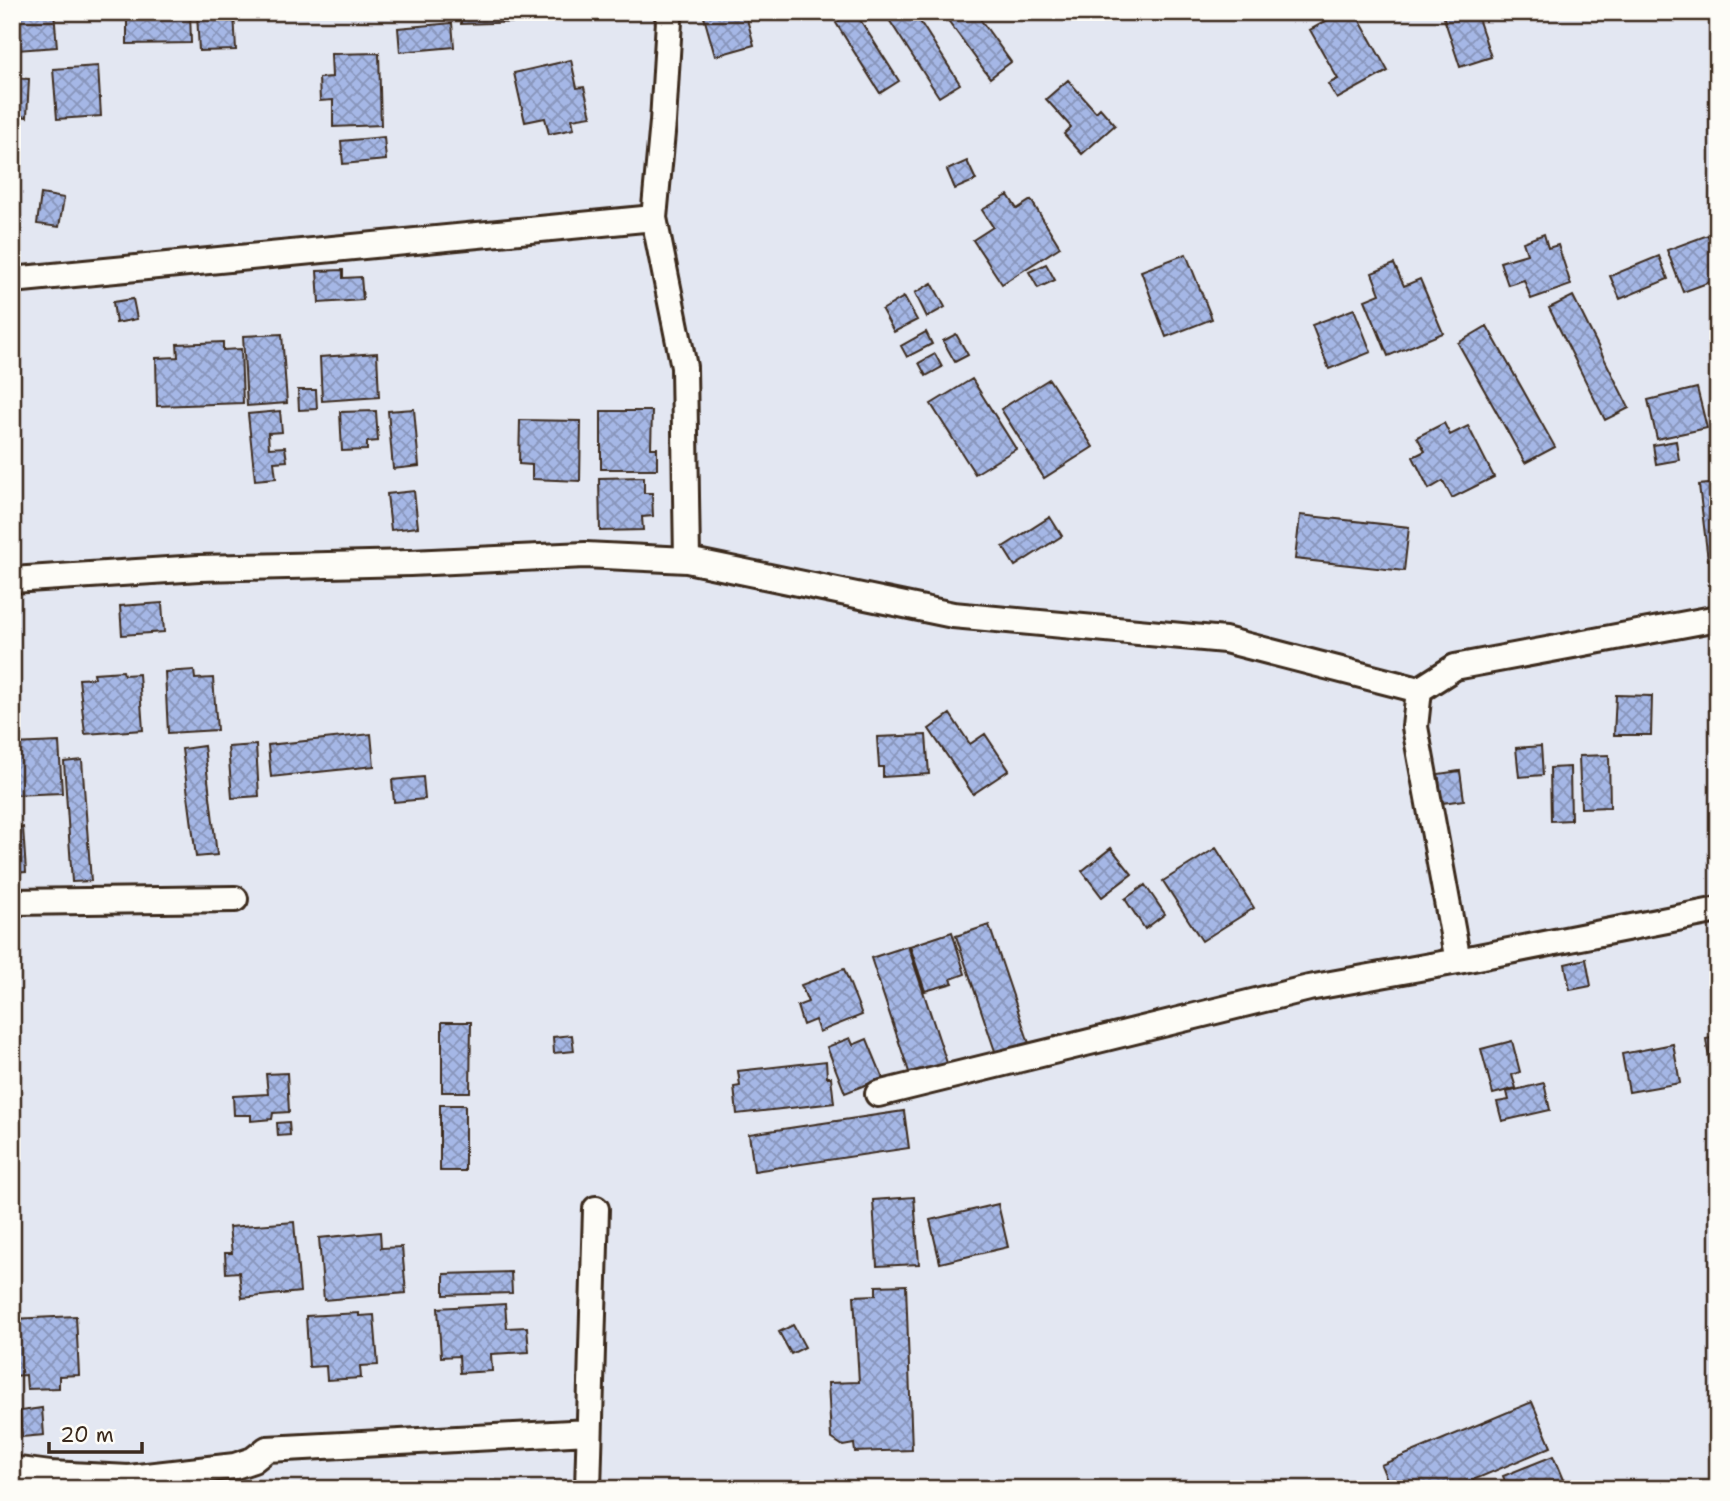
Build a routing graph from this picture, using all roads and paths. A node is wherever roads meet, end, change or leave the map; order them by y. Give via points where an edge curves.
1 (667, 12) edge
2 (653, 218) junction
3 (12, 280) edge
4 (687, 560) junction
5 (12, 580) edge
6 (1718, 618) edge
7 (1419, 690) junction
8 (235, 899) dead end
9 (12, 902) edge
10 (1718, 910) edge
11 (1458, 961) junction
12 (878, 1094) dead end
13 (596, 1209) dead end
14 (590, 1432) junction
15 (12, 1469) edge
16 (588, 1489) edge

1 - 2 street via 664,109
2 - 3 street
2 - 4 street via 684,367
4 - 5 street via 585,555 199,568
4 - 7 street via 953,615 1225,640
6 - 7 street via 1455,667
7 - 11 street via 1415,727
8 - 9 street
10 - 11 street
11 - 12 street via 1308,988
13 - 14 street
14 - 15 street via 267,1449 235,1466 128,1478
14 - 16 street

